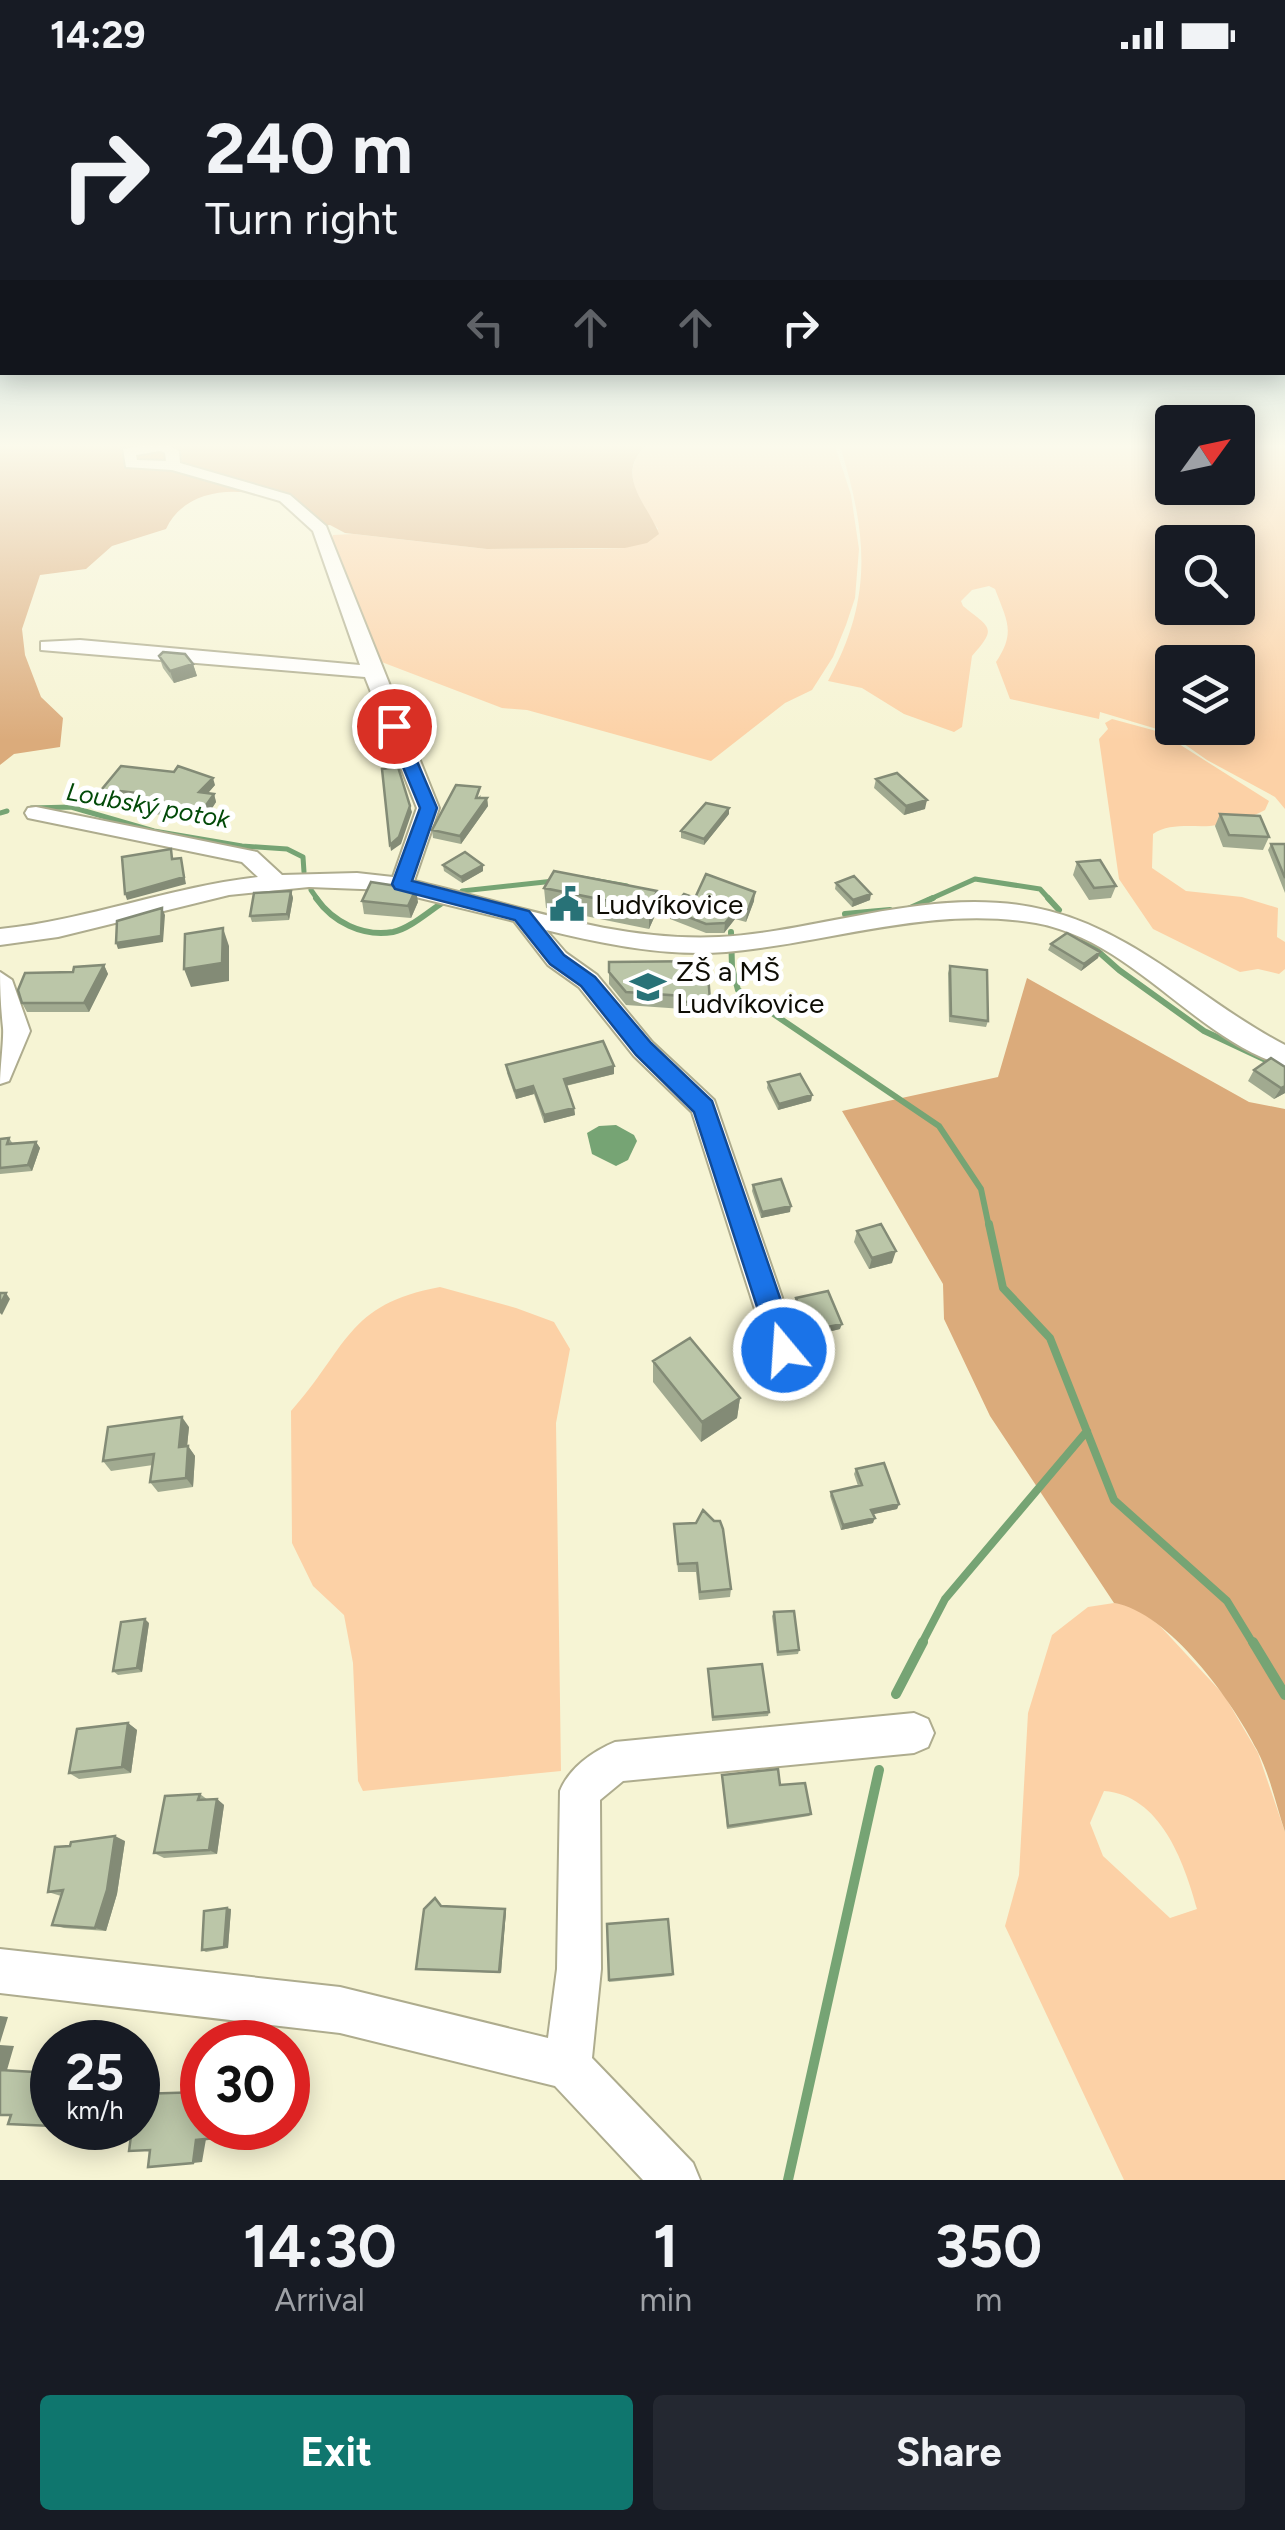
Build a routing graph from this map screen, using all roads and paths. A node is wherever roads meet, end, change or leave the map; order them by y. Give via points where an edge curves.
1 (326, 544) edge
2 (47, 646) dead end
3 (372, 672) junction
4 (36, 813) dead end
5 (278, 884) junction
6 (402, 884) junction
7 (522, 916) junction
8 (0, 937) edge
9 (0, 980) edge
10 (1285, 1056) edge
11 (0, 1074) edge
12 (784, 1350) dead end
13 (914, 1733) dead end
14 (0, 1971) edge
15 (568, 2066) junction
16 (676, 2180) edge

1 - 3 street
2 - 3 street
3 - 6 street via 428,808
4 - 5 street via 250,858
5 - 6 street
5 - 8 street via 229,888 49,934
6 - 7 street
7 - 10 street via 622,938 731,944 840,924 990,910 1042,916 1118,948 1248,1040
7 - 12 street via 704,1108
9 - 11 street via 17,1030
13 - 15 street via 615,1762 580,1791 579,1969
14 - 15 street via 340,2010
15 - 16 street

